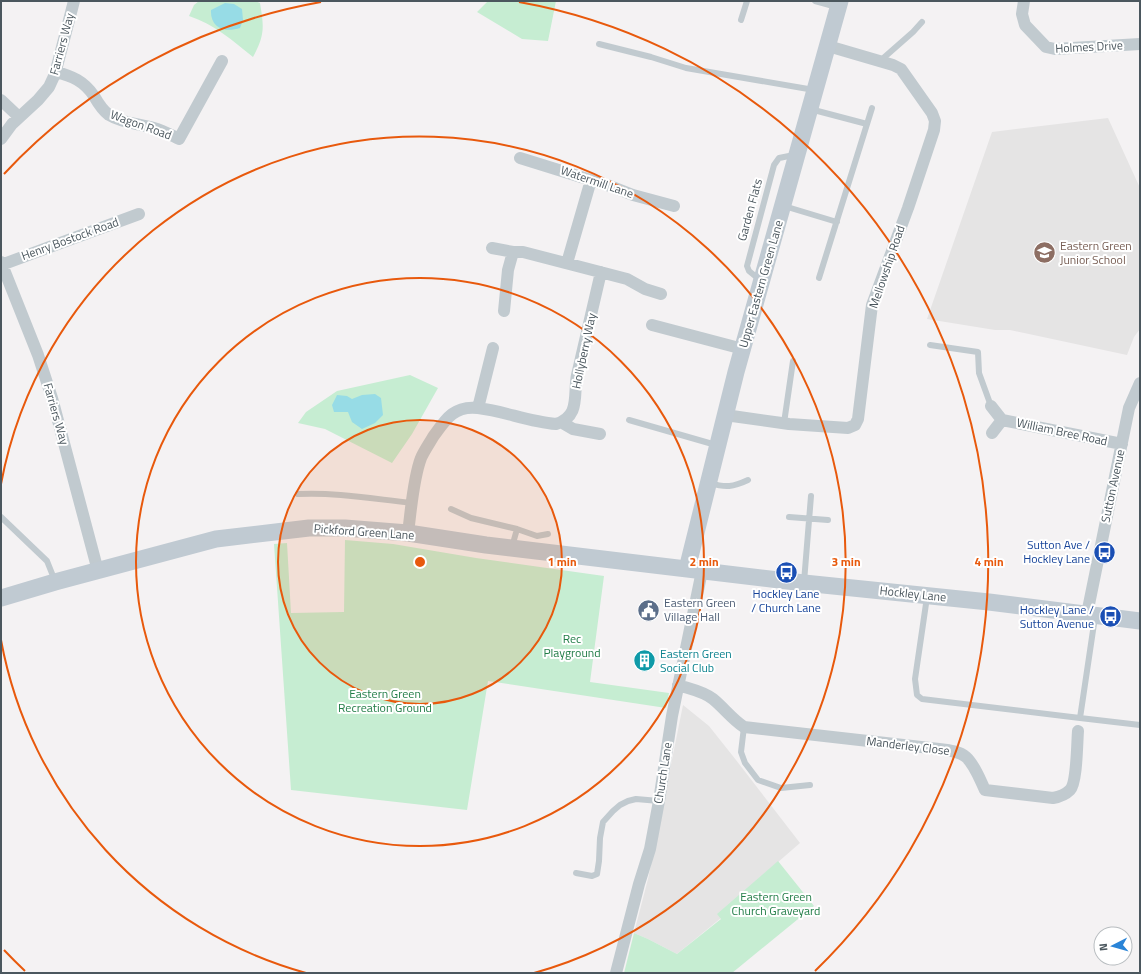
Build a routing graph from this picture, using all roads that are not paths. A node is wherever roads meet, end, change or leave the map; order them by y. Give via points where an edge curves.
1 (74, 1) edge
2 (747, 1) edge
3 (815, 1) edge
4 (1024, 1) edge
5 (840, 4) edge
6 (741, 20) dead end
7 (922, 22) dead end
8 (599, 44) dead end
9 (1140, 44) edge
10 (828, 46) junction
11 (222, 61) dead end
12 (880, 61) junction
13 (56, 72) junction
14 (816, 90) junction
15 (1, 100) edge
16 (872, 108) dead end
17 (810, 109) junction
18 (19, 116) junction
19 (867, 124) junction
20 (1, 139) edge
21 (797, 154) junction
22 (520, 158) dead end
23 (591, 180) junction
24 (674, 206) dead end
25 (783, 206) junction
26 (139, 214) dead end
27 (837, 222) junction
28 (492, 248) dead end
29 (513, 252) junction
30 (567, 263) junction
31 (1, 264) edge
32 (601, 272) junction
33 (819, 278) dead end
34 (762, 281) junction
35 (661, 294) dead end
36 (504, 311) dead end
37 (652, 325) dead end
38 (930, 345) dead end
39 (493, 348) dead end
40 (743, 349) junction
41 (793, 361) dead end
42 (1140, 383) edge
43 (991, 406) joint
44 (478, 408) junction
45 (725, 415) junction
46 (628, 420) dead end
47 (1002, 420) junction
48 (561, 422) junction
49 (784, 423) junction
50 (992, 433) dead end
51 (600, 434) dead end
52 (1122, 444) junction
53 (717, 446) junction
54 (748, 480) dead end
55 (708, 483) junction
56 (298, 494) dead end
57 (811, 496) dead end
58 (412, 503) junction
59 (451, 509) dead end
60 (1, 516) edge
61 (789, 517) dead end
62 (809, 519) junction
63 (828, 520) dead end
64 (517, 529) junction
65 (408, 533) junction
66 (548, 534) dead end
67 (512, 548) junction
68 (98, 570) junction
69 (694, 570) junction
70 (55, 582) junction
71 (804, 582) junction
72 (927, 595) junction
73 (1, 598) edge
74 (1091, 615) junction
75 (1140, 621) edge
76 (678, 685) junction
77 (1080, 718) junction
78 (1140, 725) edge
79 (744, 727) junction
80 (1078, 732) dead end
81 (810, 785) dead end
82 (660, 801) junction
83 (576, 874) dead end
84 (616, 973) edge

1 - 13 street, Farriers Way
2 - 6 lane
3 - 5 lane
4 - 9 street, Holmes Drive via 1022,14 1025,25 1050,49
5 - 10 street, Upper Eastern Green Lane
7 - 12 lane
8 - 14 lane via 686,68
10 - 12 street, Mellowship Road
10 - 14 street, Upper Eastern Green Lane
11 - 13 street, Wagon Road via 180,138 113,117 100,106 90,90 80,81
12 - 49 street, Mellowship Road via 901,70 935,121 908,208 872,305 858,419 855,425 848,428
13 - 18 street, Farriers Way via 44,94
14 - 17 street, Upper Eastern Green Lane
15 - 18 street
16 - 19 lane
17 - 19 lane
17 - 21 street, Upper Eastern Green Lane
18 - 20 street, Farriers Way
19 - 27 lane
21 - 25 street, Upper Eastern Green Lane
21 - 34 lane, Garden Flats via 778,158 774,165 746,266
22 - 23 street, Watermill Lane
23 - 24 street, Watermill Lane
23 - 30 street
25 - 27 lane
25 - 34 street, Upper Eastern Green Lane
26 - 31 street, Henry Bostock Road
27 - 33 lane
28 - 29 street
29 - 30 street
29 - 36 street via 508,270
30 - 32 street
31 - 68 street, Farriers Way via 52,398
32 - 35 street via 627,279
32 - 48 street, Hollyberry Way via 577,375 575,405 568,418
34 - 40 street, Upper Eastern Green Lane
37 - 40 street
38 - 43 lane via 978,352 979,373
39 - 44 street
40 - 45 street, Upper Eastern Green Lane
41 - 49 lane
42 - 52 street, Sutton Avenue via 1129,408
43 - 47 street, William Bree Road
44 - 48 street via 550,424
44 - 58 street via 457,411 443,422 421,457
45 - 49 street, Mellowship Road
45 - 53 street, Upper Eastern Green Lane
46 - 53 lane
47 - 50 street, William Bree Road
47 - 52 street, William Bree Road
48 - 51 street via 573,429
52 - 74 street, Sutton Avenue
53 - 55 street, Upper Eastern Green Lane
54 - 55 lane via 735,486 724,487
55 - 69 street, Upper Eastern Green Lane
56 - 58 lane via 350,495
57 - 62 lane
58 - 65 street
59 - 64 lane via 471,518
60 - 70 lane via 47,561
61 - 62 lane
62 - 63 lane
62 - 71 lane
64 - 66 lane via 536,536
64 - 67 lane
65 - 67 street, Pickford Green Lane
65 - 68 street, Pickford Green Lane via 309,528 216,539
67 - 69 street, Pickford Green Lane
68 - 70 street, Pickford Green Lane
69 - 71 street, Hockley Lane
69 - 76 street, Church Lane
70 - 73 street, Pickford Green Lane
71 - 72 street, Hockley Lane
72 - 74 street, Hockley Lane
72 - 77 lane via 915,679 917,695 922,699
74 - 75 street, Hockley Lane
74 - 77 lane
76 - 79 street via 714,700
76 - 82 street, Church Lane
77 - 78 lane
79 - 80 street, Manderley Close via 956,752 966,757 985,790 1053,798 1062,796 1071,789 1075,779
79 - 81 lane via 741,752 758,780 780,788
82 - 83 lane via 636,799 620,805 613,811 603,822 597,874
82 - 84 street, Church Lane via 650,849

